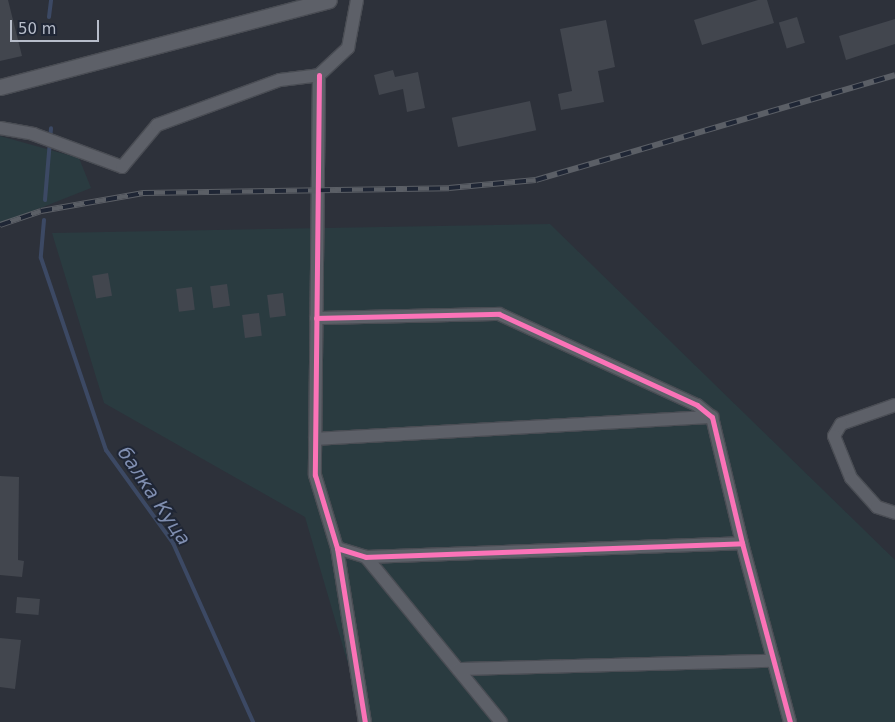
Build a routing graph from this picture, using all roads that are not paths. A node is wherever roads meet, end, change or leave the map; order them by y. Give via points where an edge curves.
1 (329, 0) edge
2 (357, 0) edge
3 (319, 74) junction
4 (0, 87) edge
5 (0, 128) edge
6 (316, 318) junction
7 (895, 405) edge
8 (712, 416) junction
9 (316, 439) junction
10 (895, 513) edge
11 (742, 543) junction
12 (338, 548) junction
13 (366, 557) junction
14 (774, 661) junction
15 (458, 669) junction
16 (365, 722) edge
17 (501, 722) edge
18 (790, 722) edge

1 - 4 street
2 - 3 street via 348,48
3 - 5 street via 280,80 157,125 122,167 32,134
3 - 6 street
6 - 8 street via 499,314 697,405
6 - 9 street
7 - 10 street via 841,424 834,436 850,478 877,507
8 - 9 street
8 - 11 street
9 - 12 street via 315,476
11 - 13 street
11 - 14 street
12 - 13 street
12 - 16 street
13 - 15 street
14 - 15 street
14 - 18 street
15 - 17 street

